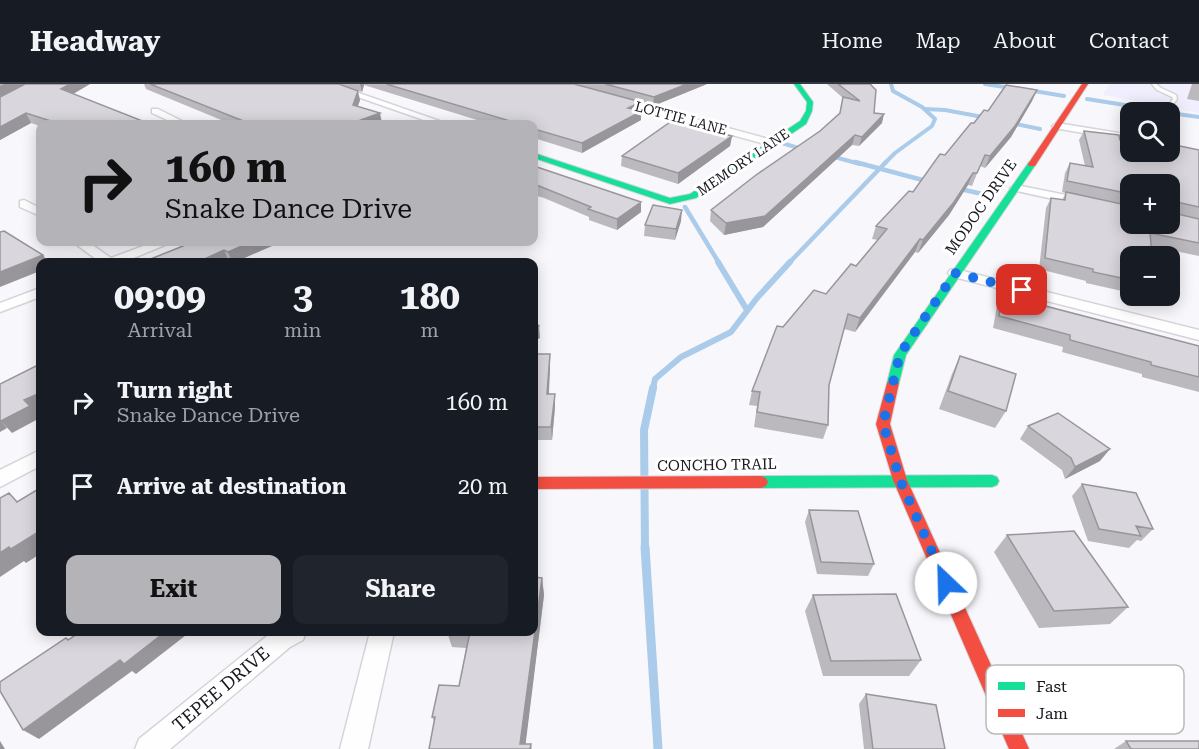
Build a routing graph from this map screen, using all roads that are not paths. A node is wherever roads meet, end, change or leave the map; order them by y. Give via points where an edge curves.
1 (325, 84) edge
2 (797, 84) edge
3 (1085, 84) edge
4 (1154, 84) edge
5 (613, 99) edge
6 (1172, 102) dead end
7 (155, 111) dead end
8 (174, 120) edge
9 (431, 120) edge
10 (1056, 126) junction
11 (1120, 136) edge
12 (772, 143) junction
13 (538, 156) edge
14 (1016, 188) junction
15 (24, 204) dead end
16 (36, 210) edge
17 (1120, 210) edge
18 (86, 246) edge
19 (155, 246) edge
20 (102, 258) edge
21 (123, 258) edge
22 (955, 273) junction
23 (36, 294) edge
24 (0, 308) edge
25 (1199, 335) edge
26 (36, 459) edge
27 (0, 479) edge
28 (900, 480) junction
29 (992, 481) dead end
30 (538, 483) edge
31 (287, 636) edge
32 (381, 636) edge
33 (986, 674) edge
34 (1012, 734) edge
35 (149, 749) edge
36 (354, 749) edge
37 (1019, 749) edge

1 - 9 street
2 - 12 street, MEMORY LANE via 811,97 809,114
3 - 10 street, MODOC DRIVE
4 - 6 lane via 1174,96
5 - 12 street, LOTTIE LANE
7 - 8 street
10 - 11 street
10 - 14 street, MODOC DRIVE
12 - 13 street, MEMORY LANE via 693,196 670,201
14 - 17 street
14 - 22 street, MODOC DRIVE
15 - 16 street
18 - 20 street
19 - 21 street
22 - 25 street
22 - 28 street, MODOC DRIVE via 900,354 883,424
23 - 24 street
26 - 27 street
28 - 29 street, CONCHO TRAIL
28 - 30 street, CONCHO TRAIL
28 - 33 street, MODOC DRIVE
31 - 35 street, TEPEE DRIVE
32 - 36 street
34 - 37 street, MODOC DRIVE

